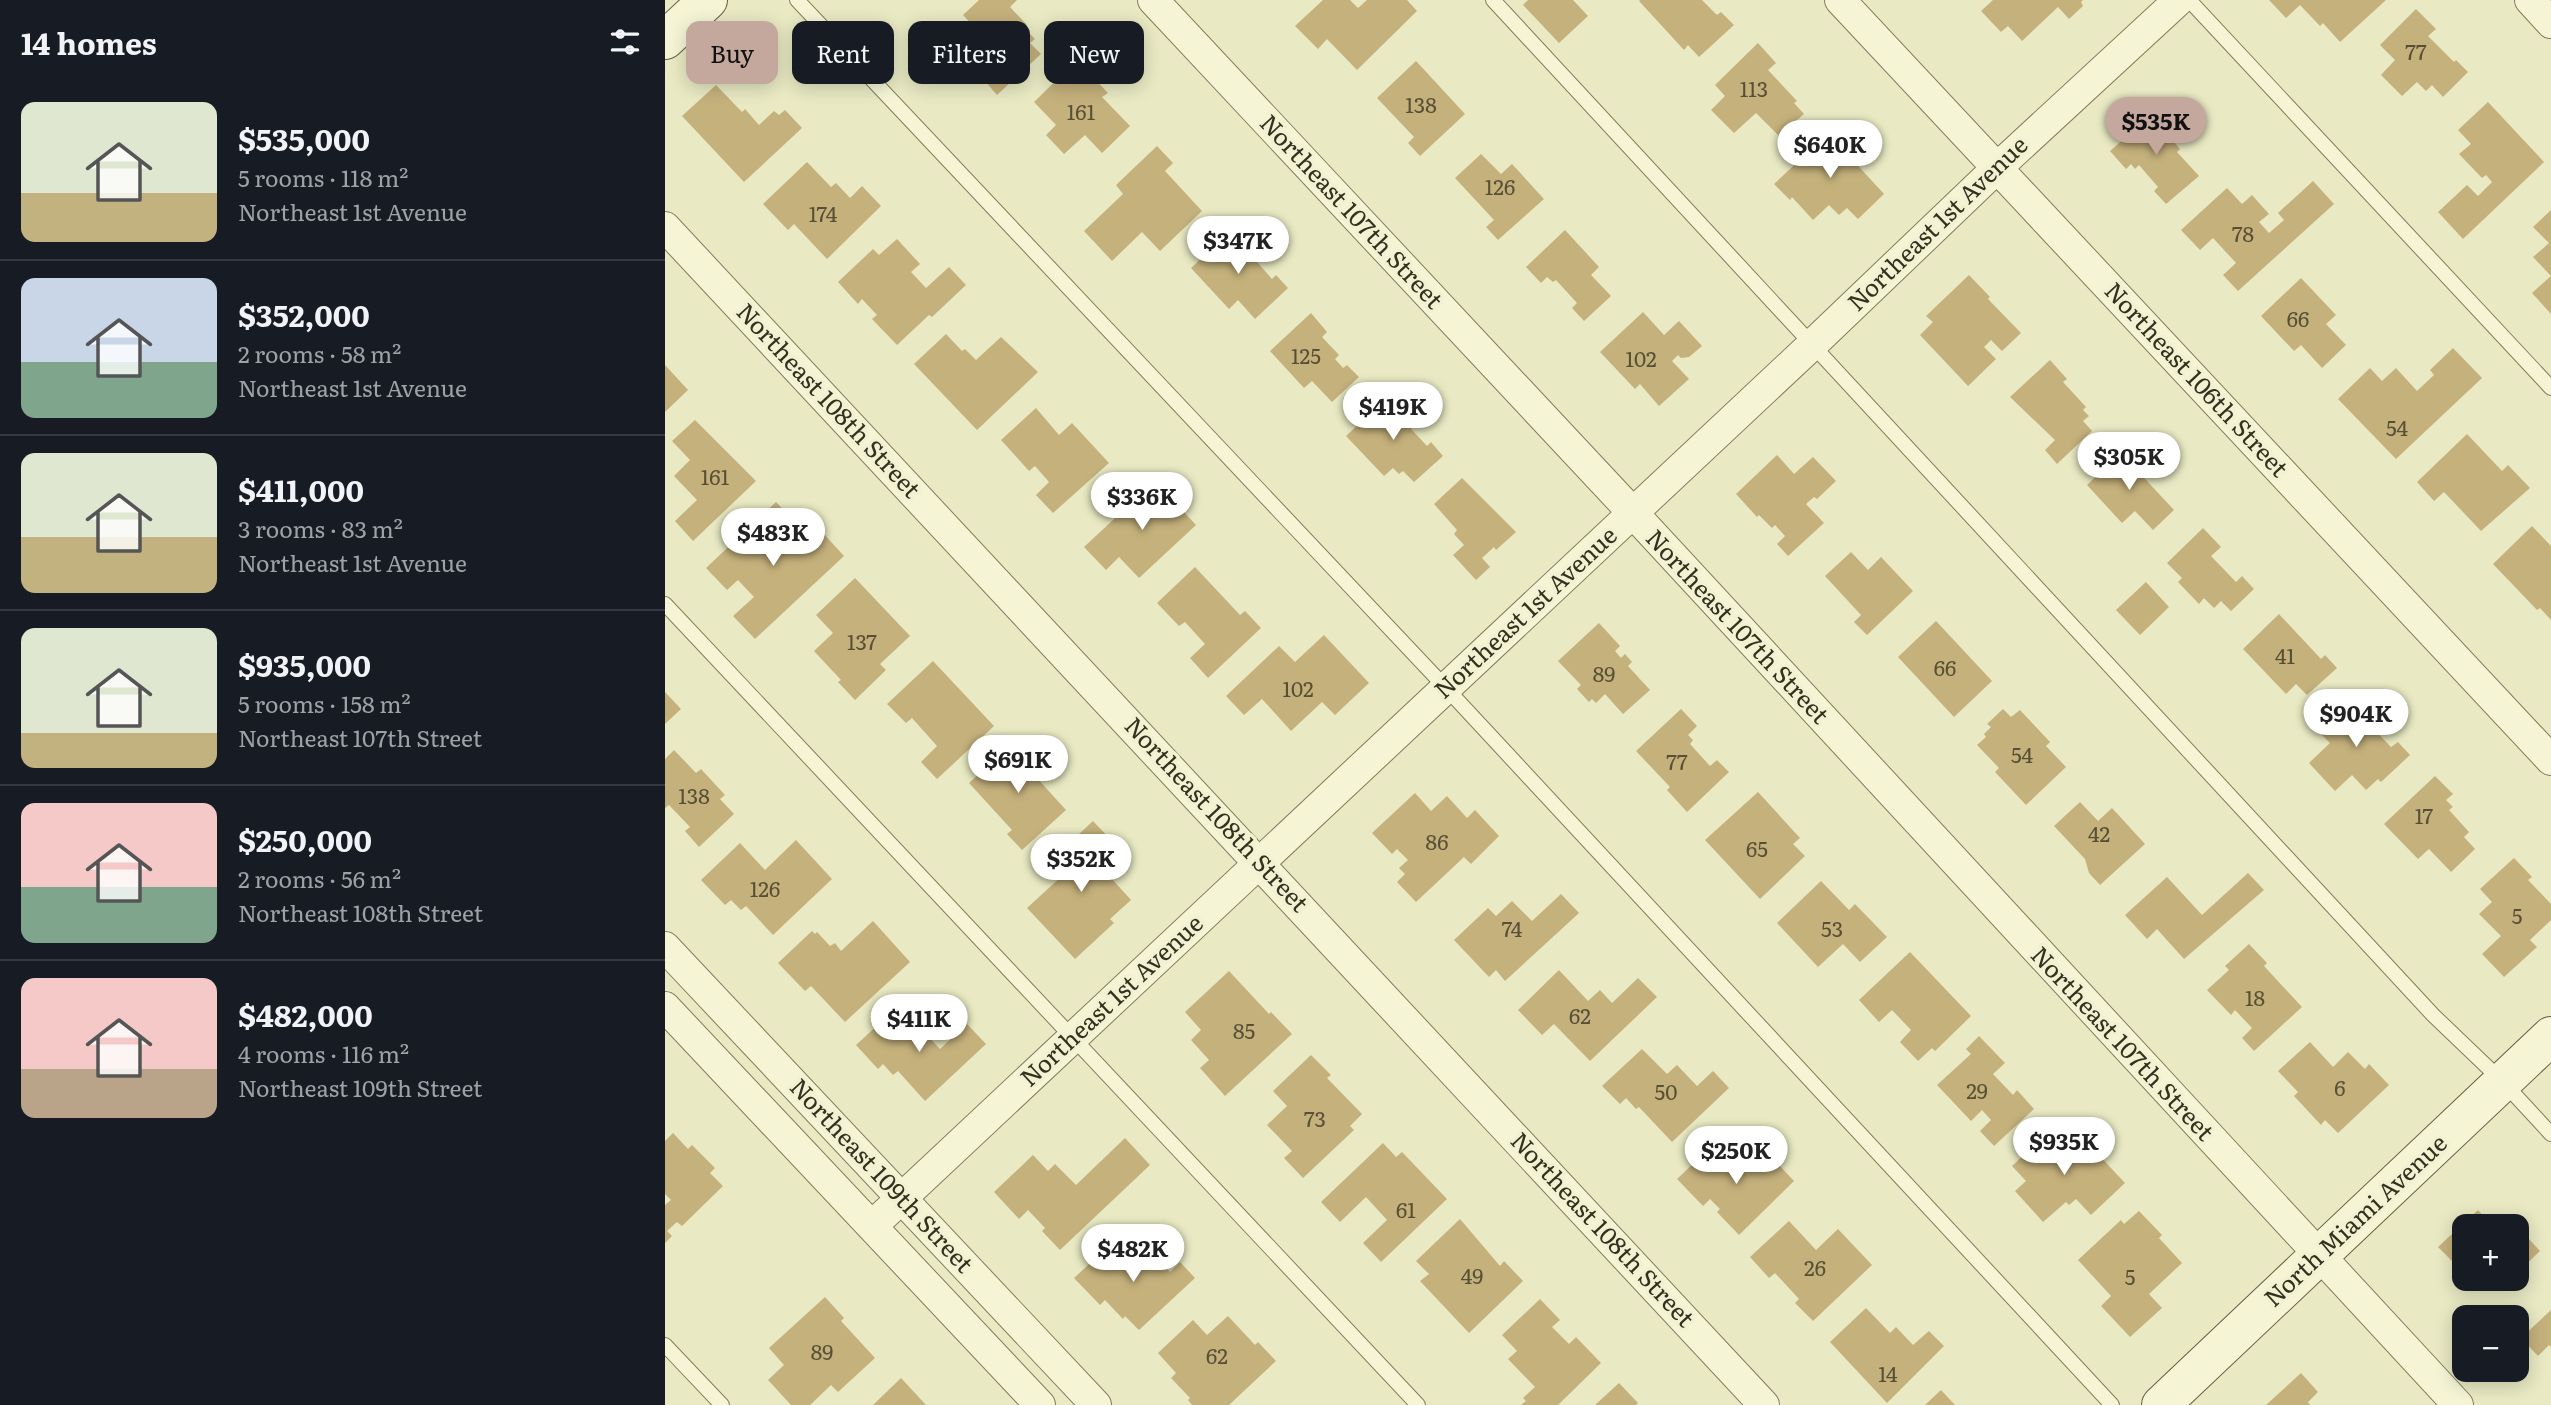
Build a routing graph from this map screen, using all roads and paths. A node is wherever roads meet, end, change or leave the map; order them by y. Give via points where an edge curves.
1 (708, 0) edge
2 (797, 0) edge
3 (1153, 0) edge
4 (1493, 0) edge
5 (1840, 0) edge
6 (2179, 0) edge
7 (2189, 0) edge
8 (2530, 0) edge
9 (2551, 23) edge
10 (665, 40) edge
11 (1997, 168) junction
12 (665, 227) edge
13 (1813, 344) junction
14 (2551, 388) edge
15 (1633, 513) junction
16 (665, 604) edge
17 (1446, 688) junction
18 (2551, 760) edge
19 (1260, 863) junction
20 (665, 947) edge
21 (688, 971) junction
22 (665, 993) edge
23 (665, 1007) edge
24 (2551, 1036) edge
25 (1073, 1038) junction
26 (2503, 1082) junction
27 (2551, 1134) edge
28 (902, 1198) junction
29 (872, 1226) junction
30 (2319, 1257) junction
31 (665, 1345) edge
32 (722, 1405) edge
33 (1040, 1405) edge
34 (1096, 1405) edge
35 (1418, 1405) edge
36 (1764, 1405) edge
37 (2112, 1405) edge
38 (2161, 1405) edge
39 (2458, 1405) edge

1 - 10 street
2 - 17 lane
3 - 15 street, Northeast 107th Street
4 - 13 lane
5 - 11 street, Northeast 106th Street
6 - 11 street, Northeast 1st Avenue
7 - 14 lane
8 - 9 street
11 - 13 street, Northeast 1st Avenue
11 - 18 street, Northeast 106th Street
12 - 19 street, Northeast 108th Street
13 - 15 street, Northeast 1st Avenue
13 - 26 lane via 2433,1015
15 - 17 street, Northeast 1st Avenue
15 - 30 street, Northeast 107th Street
16 - 25 lane
17 - 19 street, Northeast 1st Avenue
17 - 37 lane
19 - 25 street, Northeast 1st Avenue
19 - 36 street, Northeast 108th Street
20 - 21 street, Northeast 109th Street
21 - 22 street
21 - 28 street, Northeast 109th Street
23 - 29 street, Northeast 109th Street
24 - 26 street, North Miami Avenue
25 - 28 street, Northeast 1st Avenue
25 - 35 lane
26 - 27 lane
26 - 30 street, North Miami Avenue
28 - 29 street, Northeast 1st Avenue
28 - 34 street, Northeast 109th Street
29 - 33 street, Northeast 109th Street
30 - 38 street, North Miami Avenue
30 - 39 street, Northeast 107th Street
31 - 32 lane

